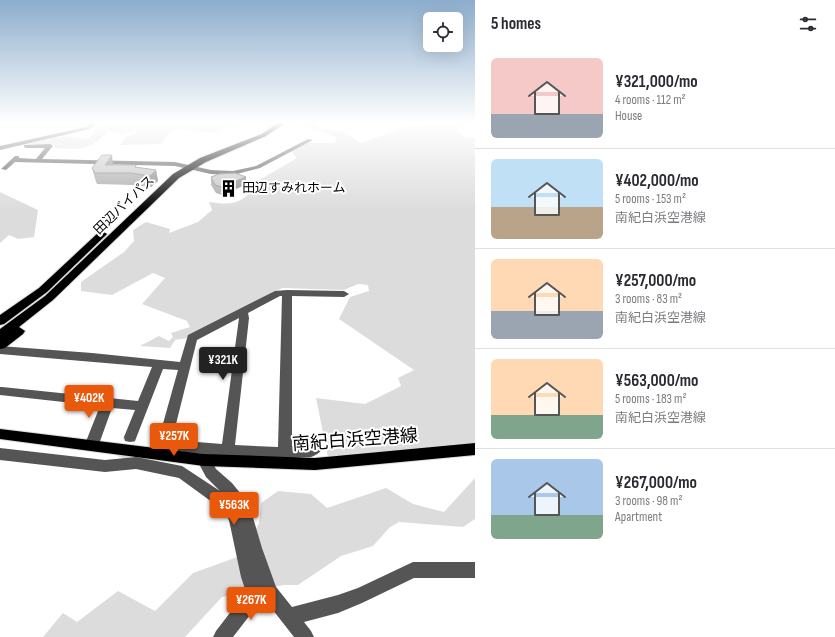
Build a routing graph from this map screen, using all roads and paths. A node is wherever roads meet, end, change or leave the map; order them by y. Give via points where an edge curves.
1 (45, 152) edge
2 (220, 152) edge
3 (287, 152) edge
4 (38, 160) junction
5 (187, 167) junction
6 (4, 169) dead end
7 (127, 219) junction
8 (287, 293) junction
9 (344, 294) dead end
10 (243, 311) junction
11 (0, 321) edge
12 (0, 327) edge
13 (0, 335) edge
14 (0, 345) edge
15 (0, 350) edge
16 (158, 364) junction
17 (185, 367) junction
18 (2, 391) dead end
19 (108, 402) junction
20 (142, 406) junction
21 (0, 434) edge
22 (130, 437) tunnel mouth
23 (313, 443) dead end
24 (92, 444) junction
25 (475, 449) edge
26 (228, 451) junction
27 (285, 452) junction
28 (0, 454) edge
29 (204, 460) junction
30 (475, 570) edge
31 (262, 593) junction
32 (288, 617) junction
33 (222, 637) edge
34 (305, 637) edge

1 - 4 street
2 - 5 highway
3 - 5 street via 258,167 239,172 211,172
4 - 5 street
4 - 6 street via 15,158
5 - 7 highway, 田辺バイパス
5 - 11 highway via 158,183 43,290
5 - 14 highway via 33,321
7 - 12 highway, 田辺バイパス via 47,293
7 - 13 highway, 田辺バイパス via 49,298
8 - 9 street
8 - 10 street via 268,297
8 - 27 street
10 - 17 street via 192,338
10 - 26 street
15 - 16 street
16 - 17 street
16 - 20 street
17 - 26 street via 164,445
18 - 19 street
19 - 20 street
19 - 24 street
20 - 22 street
21 - 24 main road, 南紀白浜空港線
23 - 27 street via 316,448 311,451
24 - 29 main road, 南紀白浜空港線
25 - 29 main road, 南紀白浜空港線 via 316,464
26 - 27 street
28 - 31 street via 105,466 122,461 182,472 228,505 236,518 249,577
29 - 31 street via 211,473 244,509
30 - 32 street via 413,570 338,604
31 - 32 street
31 - 33 street
32 - 34 street

